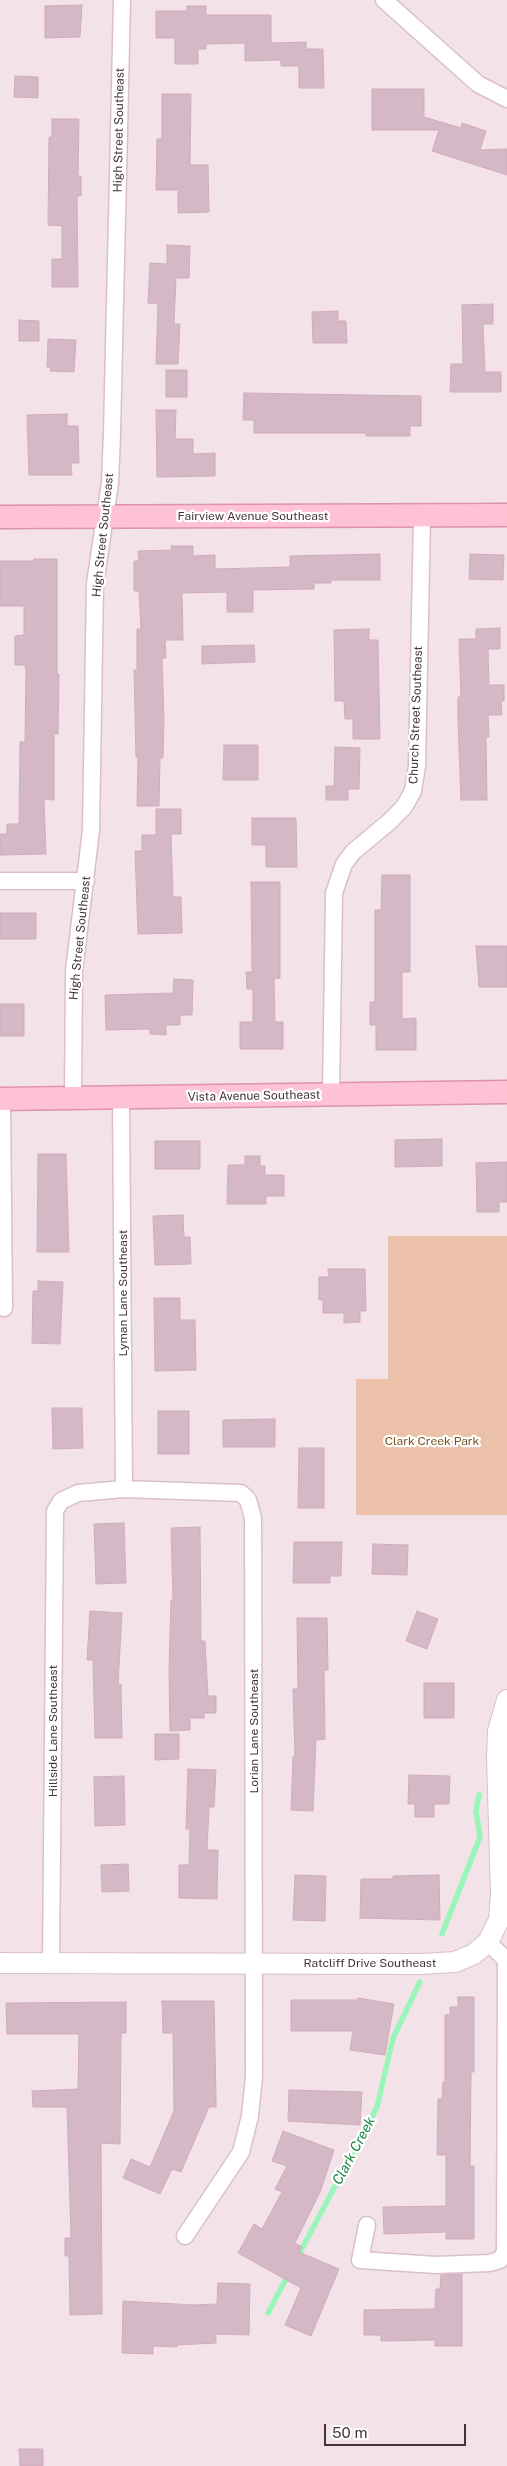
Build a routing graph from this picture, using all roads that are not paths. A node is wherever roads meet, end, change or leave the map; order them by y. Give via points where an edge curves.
1 (122, 0) edge
2 (384, 0) edge
3 (507, 99) edge
4 (507, 515) edge
5 (105, 516) junction
6 (422, 516) junction
7 (0, 518) edge
8 (0, 881) edge
9 (86, 881) junction
10 (507, 1092) edge
11 (331, 1095) junction
12 (73, 1098) junction
13 (121, 1098) junction
14 (1, 1099) edge
15 (4, 1308) dead end
16 (124, 1489) junction
17 (507, 1700) edge
18 (488, 1942) junction
19 (0, 1963) edge
20 (51, 1963) junction
21 (255, 1963) junction
22 (367, 2225) dead end
23 (185, 2236) dead end

1 - 5 street, High Street Southeast via 112,434
2 - 3 street via 478,84
4 - 6 main road, Fairview Avenue Southeast
5 - 6 main road, Fairview Avenue Southeast
5 - 7 main road, Fairview Avenue Southeast
5 - 9 street, High Street Southeast via 95,584 94,767
6 - 11 street, Church Street Southeast via 417,766 413,791 404,807 353,852 344,864 334,893
8 - 9 street
9 - 12 street, High Street Southeast via 73,993
10 - 11 main road, Vista Avenue Southeast
11 - 13 main road, Vista Avenue Southeast
12 - 13 main road, Vista Avenue Southeast
12 - 14 main road, Vista Avenue Southeast
13 - 16 street, Lyman Lane Southeast
14 - 15 street, Vista Avenue Southeast
16 - 20 street, Hillside Lane Southeast via 78,1493 61,1501 55,1511
16 - 21 street, Lorian Lane Southeast via 240,1493 248,1500 253,1518
17 - 18 street, Ratcliff Drive Southeast via 498,1731 497,1758 501,1895 499,1920
18 - 21 street, Ratcliff Drive Southeast via 474,1954 455,1962
18 - 22 street via 506,1960 505,2252 500,2260 489,2263 436,2265 360,2260
19 - 20 street, Ratcliff Drive Southeast
20 - 21 street, Ratcliff Drive Southeast
21 - 23 street, Lorian Lane Southeast via 255,2057 250,2116 242,2152

